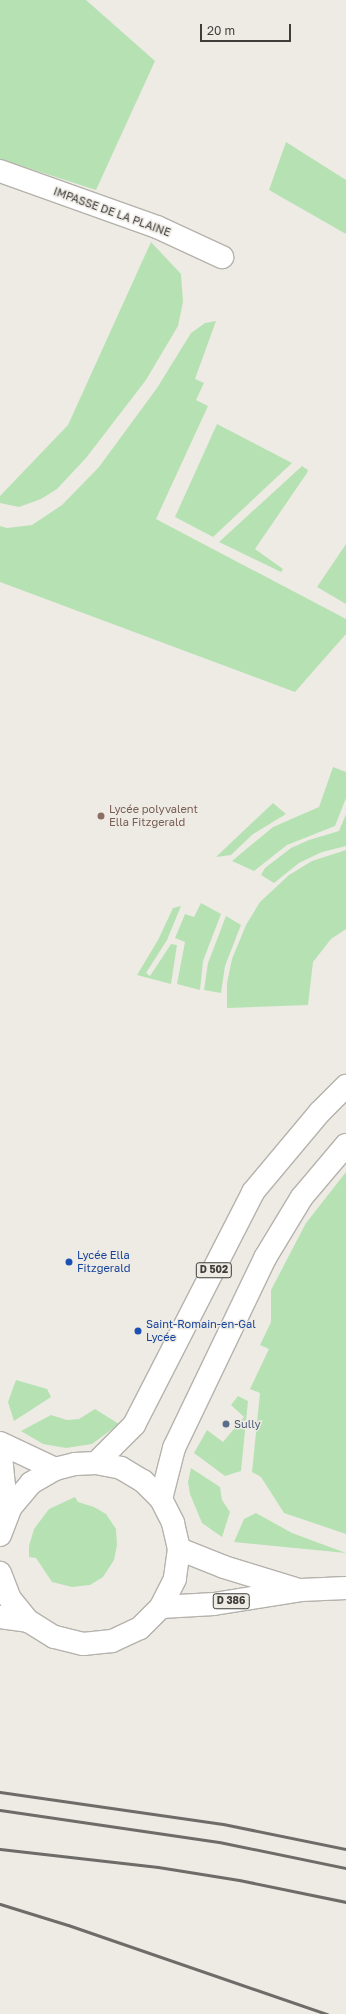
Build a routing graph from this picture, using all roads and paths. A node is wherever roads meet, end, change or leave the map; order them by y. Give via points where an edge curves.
1 (0, 171) edge
2 (222, 257) dead end
3 (346, 1086) edge
4 (346, 1145) edge
5 (0, 1443) edge
6 (0, 1446) edge
7 (96, 1463) junction
8 (55, 1469) junction
9 (161, 1499) junction
10 (11, 1507) junction
11 (0, 1534) edge
12 (179, 1549) junction
13 (0, 1573) edge
14 (346, 1588) edge
15 (301, 1590) junction
16 (161, 1607) junction
17 (0, 1617) edge
18 (28, 1622) junction

1 - 2 main road, IMPASSE DE LA PLAINE via 156,227
3 - 7 main road, D 502 via 320,1112 253,1192 134,1424
4 - 9 main road via 302,1197 265,1258 174,1448
5 - 8 main road
6 - 10 main road via 4,1486
7 - 8 main road via 75,1464
7 - 9 main road via 121,1468 143,1481
8 - 10 main road via 31,1483
9 - 12 main road via 173,1523
10 - 11 main road
12 - 15 main road, D 386
12 - 16 main road via 175,1579
13 - 18 main road via 10,1599
14 - 15 main road, D 386
15 - 16 main road, D 386 via 214,1604
16 - 18 main road via 140,1628 119,1638 83,1644 54,1637
17 - 18 main road

